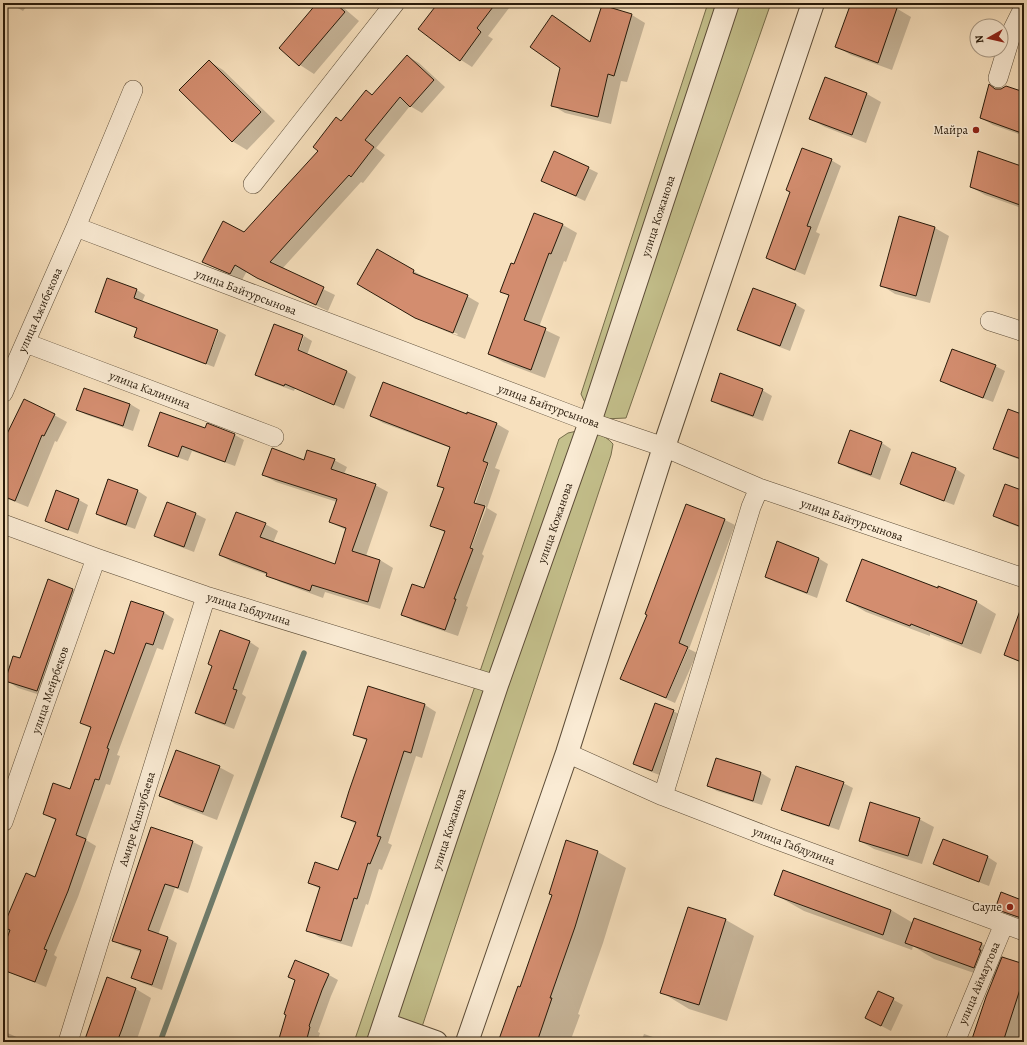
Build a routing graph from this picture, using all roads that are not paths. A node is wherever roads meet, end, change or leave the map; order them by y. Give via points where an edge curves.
1 (395, 3) edge
2 (728, 3) edge
3 (813, 3) edge
4 (1024, 7) edge
5 (998, 78) dead end
6 (133, 90) dead end
7 (253, 184) dead end
8 (76, 227) junction
9 (990, 321) dead end
10 (1024, 332) edge
11 (26, 343) junction
12 (3, 393) edge
13 (590, 422) junction
14 (274, 437) dead end
15 (664, 447) junction
16 (759, 488) junction
17 (3, 524) edge
18 (96, 558) junction
19 (1024, 578) edge
20 (206, 596) junction
21 (497, 685) junction
22 (567, 754) junction
23 (663, 796) junction
24 (3, 822) edge
25 (1004, 924) junction
26 (1024, 931) edge
27 (382, 1033) edge
28 (68, 1042) edge
29 (436, 1042) edge
30 (467, 1042) edge
31 (955, 1042) edge

1 - 7 street
2 - 13 street, улица Кожанова
3 - 15 street
4 - 5 street via 1013,29
6 - 8 street, улица Ажибекова
8 - 11 street, улица Ажибекова
8 - 13 street, улица Байтурсынова
9 - 10 street
11 - 12 street, улица Ажибекова
11 - 14 street, улица Калинина
13 - 15 street, улица Байтурсынова
13 - 21 street, улица Кожанова
15 - 16 street, улица Байтурсынова
15 - 22 street
16 - 19 street, улица Байтурсынова
16 - 23 street
17 - 18 street, улица Габдулина
18 - 20 street, улица Габдулина
18 - 24 street, улица Мейрбеков
20 - 21 street, улица Габдулина
20 - 28 street, Амире Кашаубаева
21 - 27 street, улица Кожанова
22 - 23 street, улица Габдулина
22 - 30 street
23 - 25 street, улица Габдулина
25 - 26 street, улица Габдулина
25 - 31 street, улица Аймаутова
27 - 29 street

